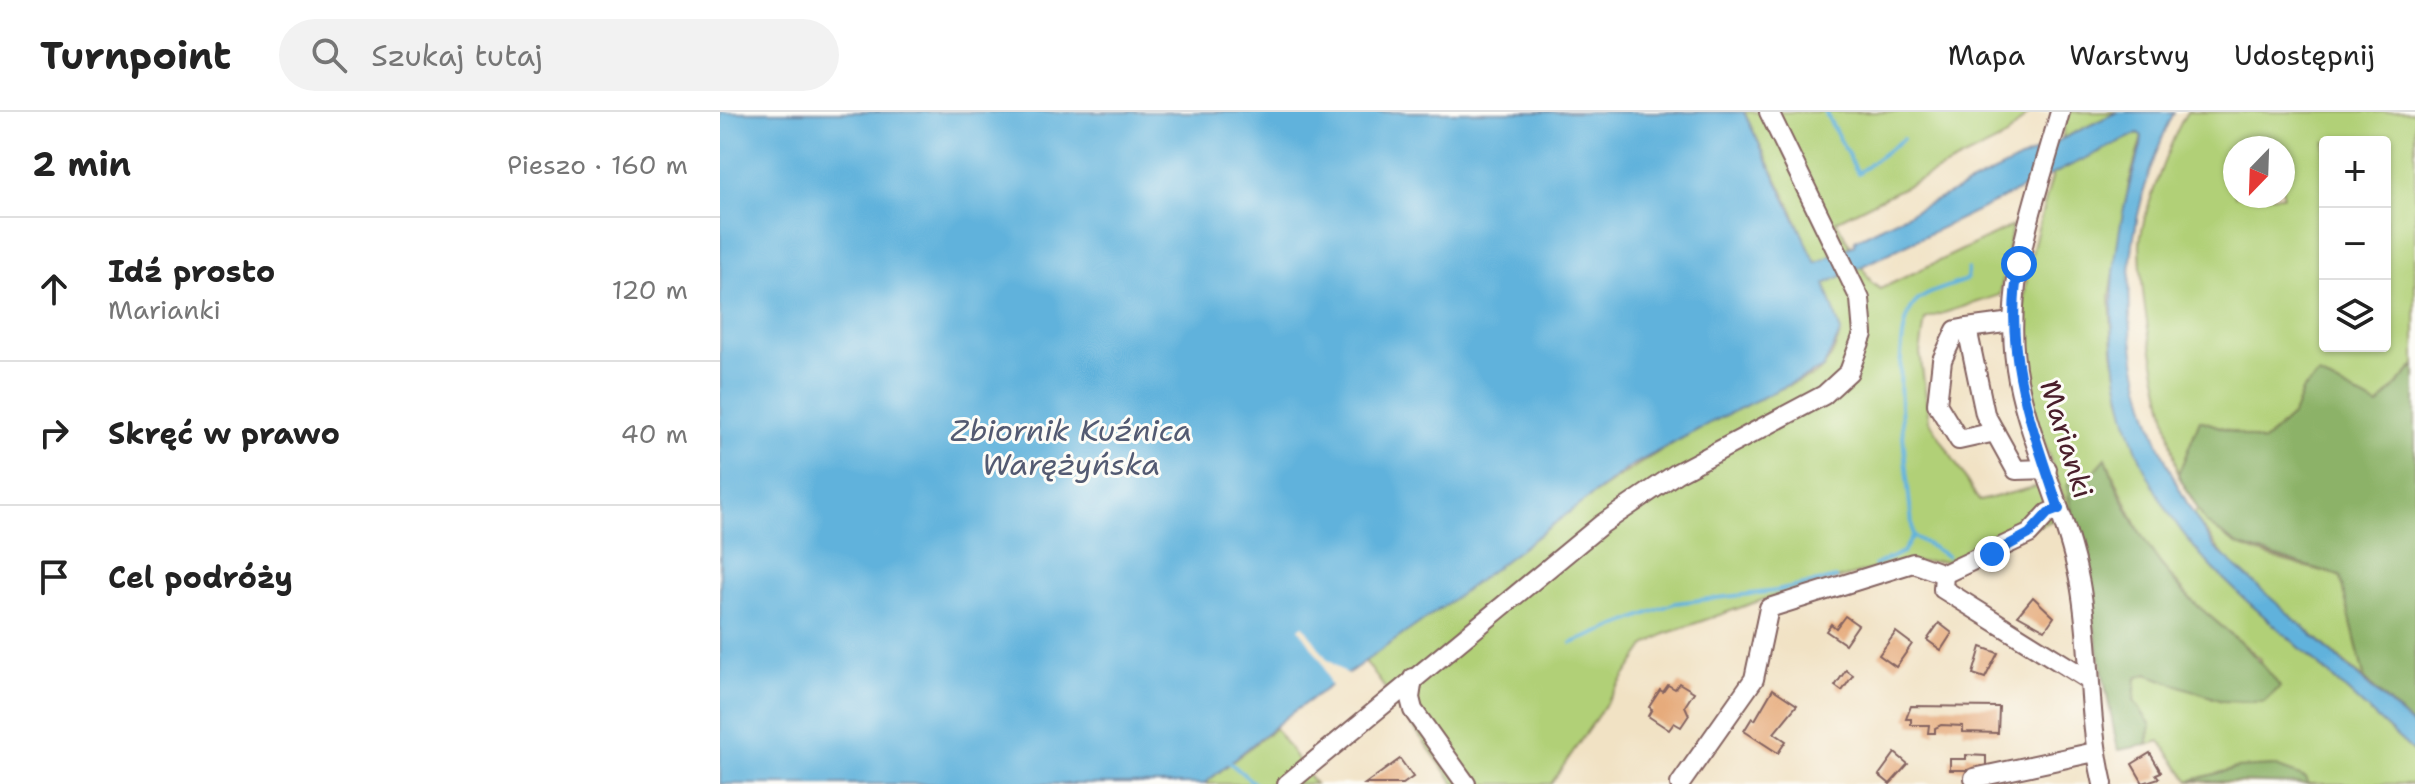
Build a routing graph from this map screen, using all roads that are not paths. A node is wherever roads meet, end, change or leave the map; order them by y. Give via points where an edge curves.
1 (1769, 112) edge
2 (2060, 112) edge
3 (2012, 322) junction
4 (1967, 328) junction
5 (1995, 432) junction
6 (2047, 469) junction
7 (2059, 509) junction
8 (1944, 574) junction
9 (1413, 678) junction
10 (2087, 679) junction
11 (2095, 752) junction
12 (1974, 778) dead end
13 (1287, 784) edge
14 (1466, 784) edge
15 (1680, 784) edge
16 (2103, 784) edge

1 - 9 street via 1853,281 1863,334 1854,365 1839,384 1652,489
2 - 3 street, Marianki via 2019,264
3 - 4 street
3 - 6 street, Marianki via 2018,381
4 - 5 street via 1985,414
4 - 5 street via 1956,330 1942,360 1937,404 1959,440
5 - 6 street via 2016,470
6 - 7 street, Marianki
7 - 8 street via 2029,534
7 - 10 street, Marianki via 2080,585
8 - 10 street via 1943,589
8 - 15 street via 1913,563 1769,608 1754,679
9 - 13 street
9 - 14 street via 1413,710
10 - 11 street, Marianki
11 - 12 street
11 - 16 street, Marianki

